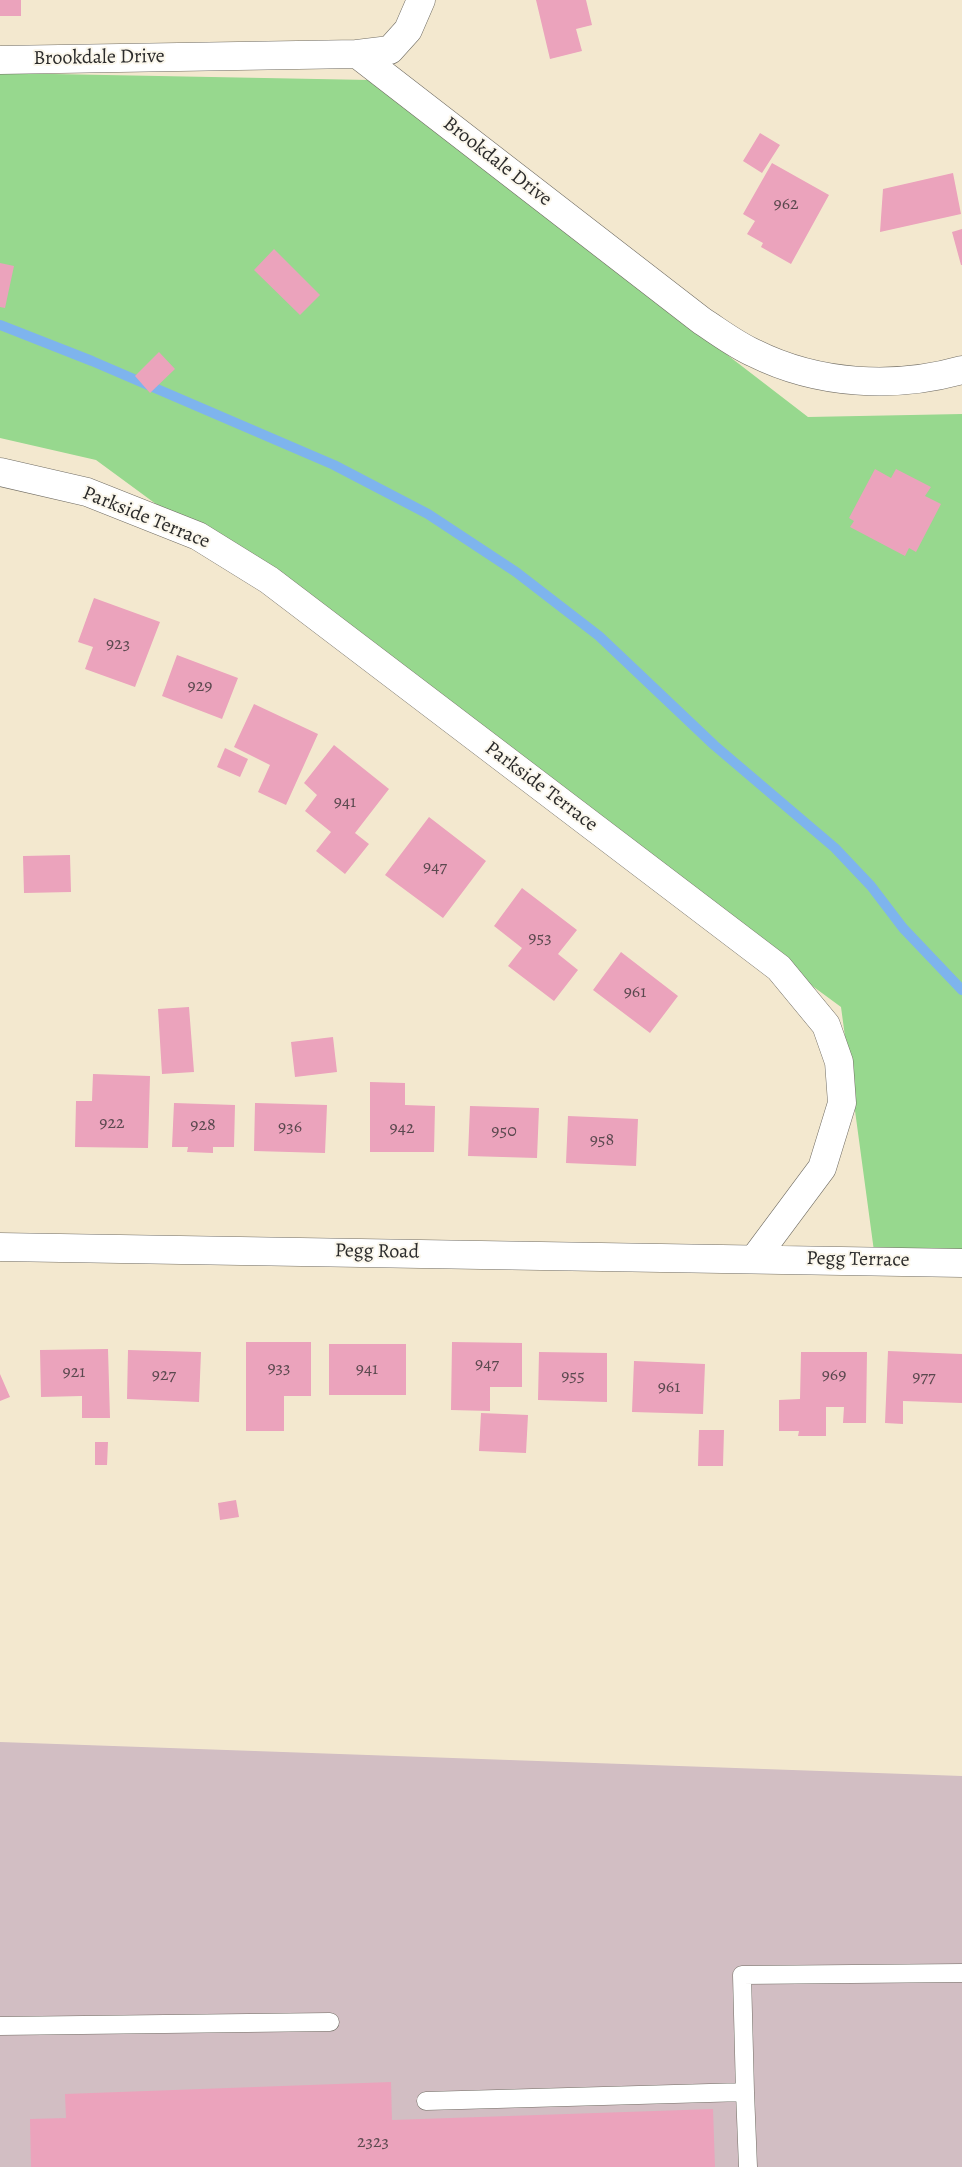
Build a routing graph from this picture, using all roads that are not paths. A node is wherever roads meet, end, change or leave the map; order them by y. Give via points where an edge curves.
1 (421, 0) edge
2 (357, 54) junction
3 (0, 60) edge
4 (962, 370) edge
5 (0, 472) edge
6 (0, 1247) edge
7 (755, 1258) junction
8 (962, 1263) edge
9 (962, 1974) edge
10 (330, 2022) dead end
11 (0, 2026) edge
12 (746, 2092) junction
13 (426, 2101) dead end
14 (748, 2167) edge

1 - 2 street via 408,30 390,50
2 - 3 street, Brookdale Drive
2 - 4 street, Brookdale Drive via 702,321 754,354 812,374 873,383 934,378
5 - 7 street, Parkside Terrace via 86,492 198,536 269,580 779,968 826,1025 839,1062 842,1104 822,1168
6 - 7 street, Pegg Road
7 - 8 street, Pegg Terrace
9 - 12 lane via 742,1975
10 - 11 lane
12 - 13 lane
12 - 14 lane

